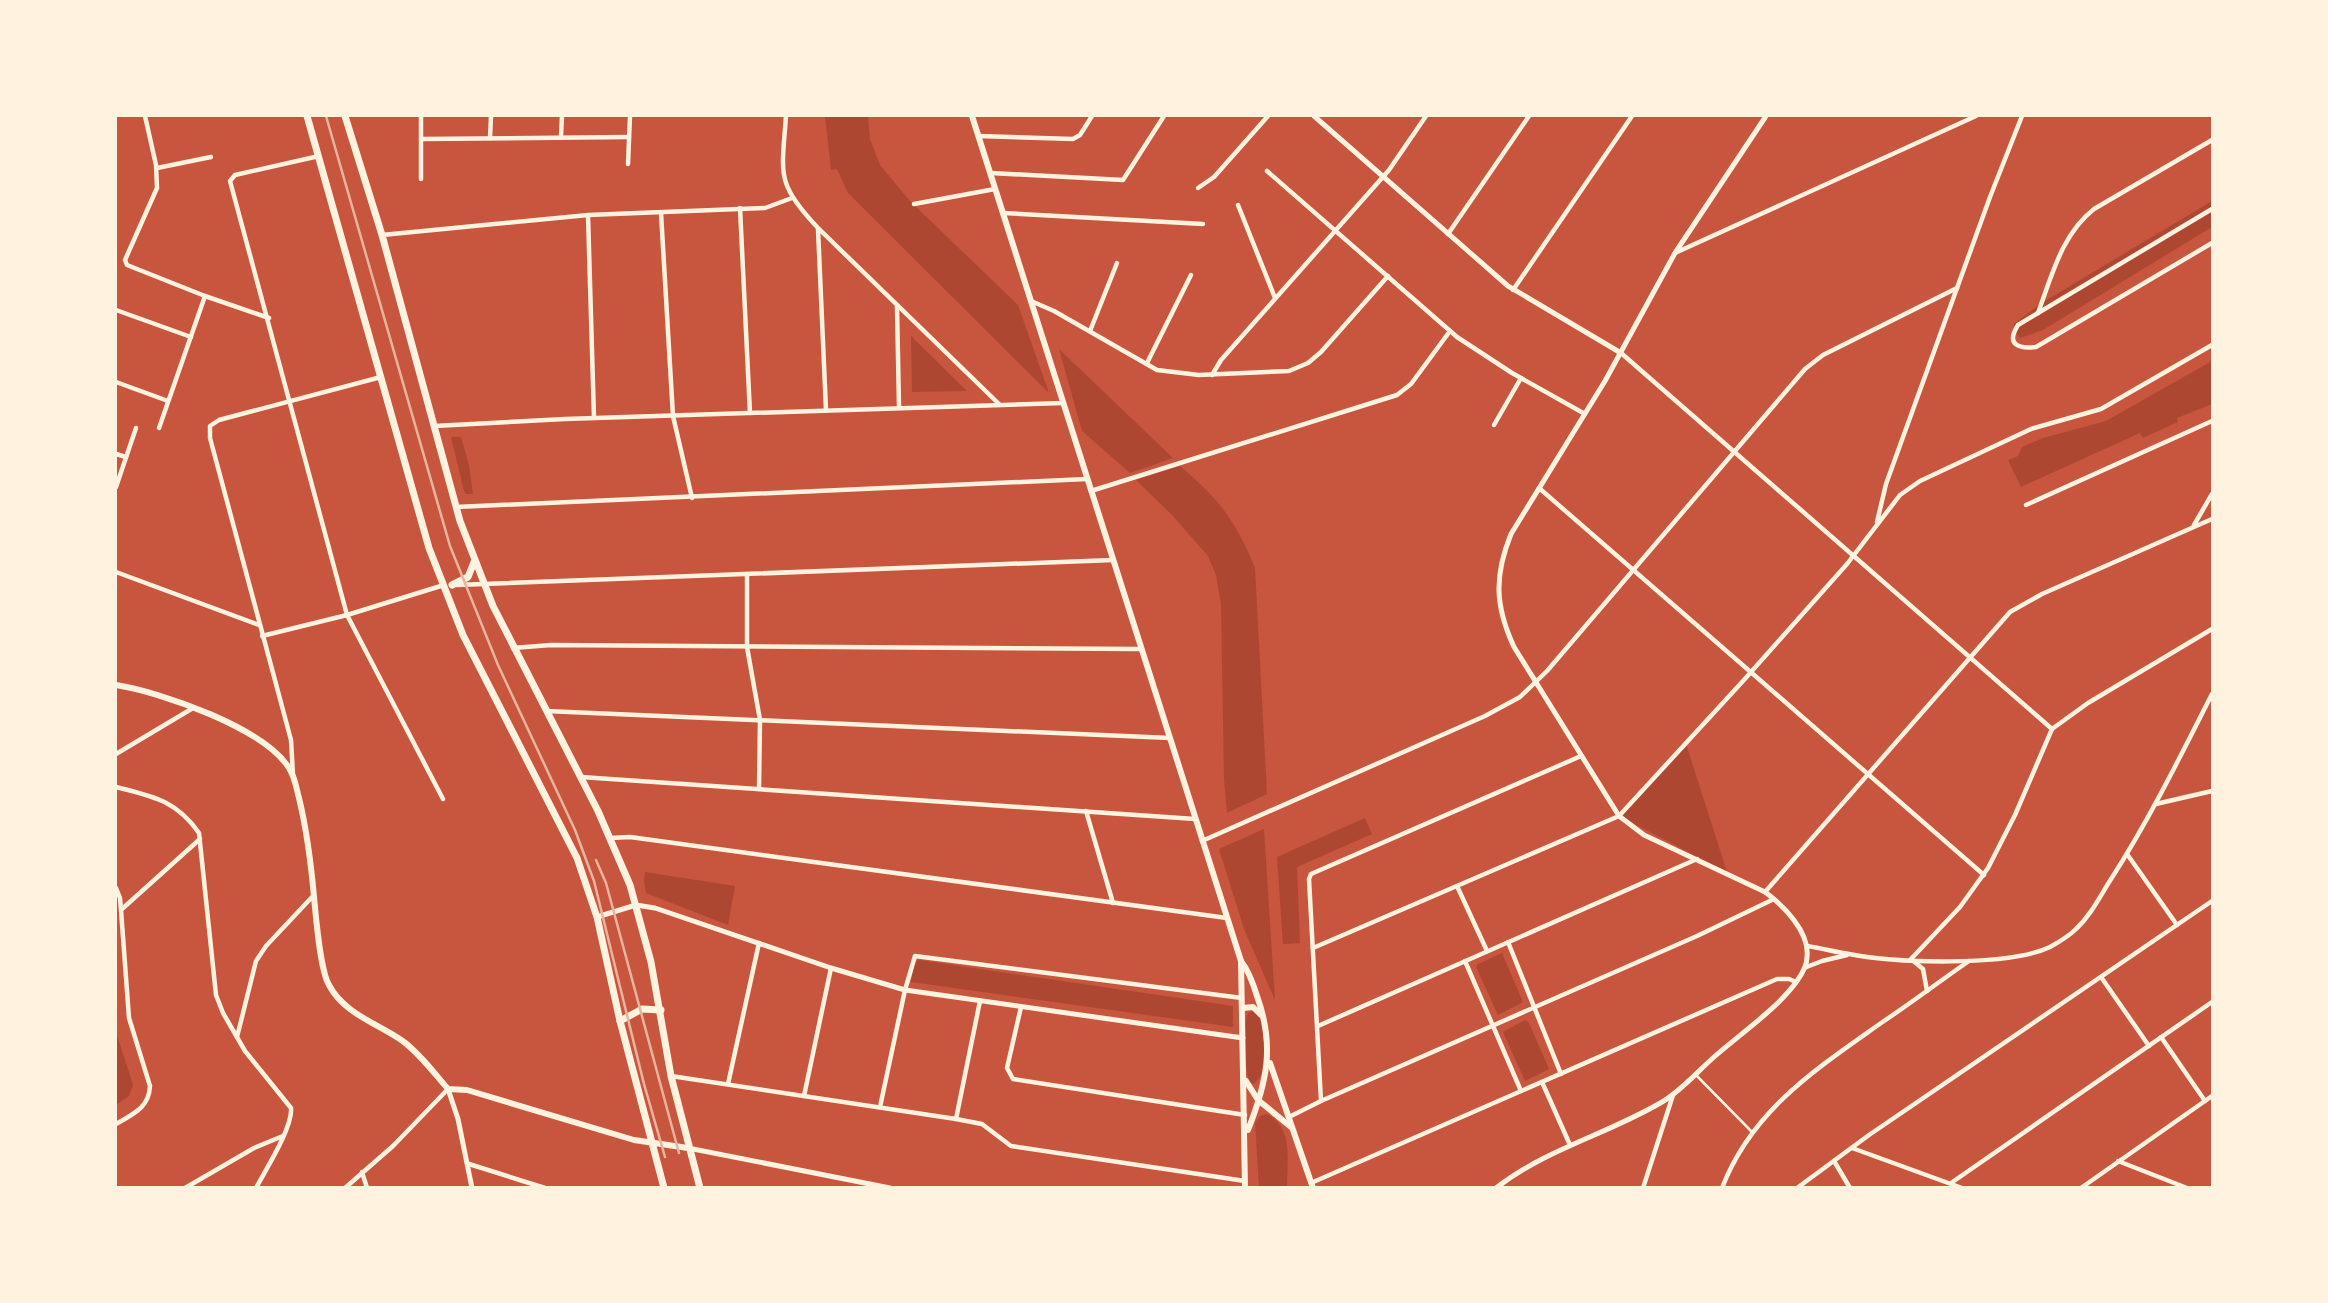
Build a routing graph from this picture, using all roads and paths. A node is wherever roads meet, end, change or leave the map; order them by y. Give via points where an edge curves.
1 (145, 116) edge
2 (307, 116) edge
3 (345, 116) edge
4 (421, 116) edge
5 (491, 116) edge
6 (562, 116) edge
7 (630, 116) edge
8 (786, 116) edge
9 (972, 116) edge
10 (1092, 116) edge
11 (1164, 116) edge
12 (1268, 116) edge
13 (1315, 116) edge
14 (1426, 116) edge
15 (1529, 116) edge
16 (1632, 116) edge
17 (1766, 116) edge
18 (1976, 116) edge
19 (2022, 116) edge
20 (979, 136) junction
21 (561, 137) junction
22 (491, 138) junction
23 (629, 138) junction
24 (421, 139) junction
25 (2213, 140) edge
26 (319, 156) junction
27 (211, 157) dead end
28 (628, 164) dead end
29 (157, 168) junction
30 (1267, 171) dead end
31 (991, 173) junction
32 (1383, 176) junction
33 (421, 179) dead end
34 (1198, 188) dead end
35 (996, 189) junction
36 (792, 198) junction
37 (914, 204) dead end
38 (1238, 205) dead end
39 (740, 208) junction
40 (2213, 209) edge
41 (661, 213) junction
42 (1004, 213) junction
43 (588, 215) junction
44 (1203, 224) dead end
45 (818, 228) junction
46 (1335, 230) junction
47 (1448, 234) junction
48 (382, 235) junction
49 (2213, 243) edge
50 (1674, 254) junction
51 (1117, 263) dead end
52 (1191, 275) dead end
53 (1388, 276) junction
54 (1957, 288) junction
55 (1513, 290) junction
56 (205, 296) junction
57 (1276, 298) junction
58 (1031, 301) junction
59 (897, 305) junction
60 (116, 310) edge
61 (2038, 313) junction
62 (268, 318) junction
63 (1090, 331) junction
64 (1450, 331) junction
65 (191, 337) junction
66 (2213, 345) edge
67 (1621, 353) junction
68 (1147, 363) junction
69 (1212, 375) junction
70 (381, 377) junction
71 (1521, 378) junction
72 (116, 382) edge
73 (168, 401) junction
74 (291, 401) junction
75 (1063, 403) junction
76 (999, 405) junction
77 (899, 407) junction
78 (825, 410) junction
79 (750, 413) junction
80 (1585, 415) junction
81 (673, 416) junction
82 (594, 418) junction
83 (2213, 421) edge
84 (1494, 425) dead end
85 (433, 426) junction
86 (136, 428) dead end
87 (159, 428) dead end
88 (1734, 452) junction
89 (116, 454) edge
90 (126, 457) junction
91 (1087, 479) junction
92 (116, 487) edge
93 (1538, 488) junction
94 (1091, 491) junction
95 (2213, 494) edge
96 (692, 498) junction
97 (2026, 505) dead end
98 (456, 507) junction
99 (2213, 519) edge
100 (2194, 526) junction
101 (1876, 527) junction
102 (1854, 556) junction
103 (1113, 560) junction
104 (475, 561) junction
105 (1633, 569) junction
106 (116, 572) edge
107 (747, 574) junction
108 (483, 584) junction
109 (442, 585) junction
110 (452, 585) junction
111 (347, 615) junction
112 (259, 625) junction
113 (2213, 629) edge
114 (262, 636) junction
115 (747, 647) junction
116 (512, 648) junction
117 (1141, 649) junction
118 (1969, 658) junction
119 (1751, 673) junction
120 (1536, 682) junction
121 (116, 685) edge
122 (2213, 694) edge
123 (194, 708) junction
124 (546, 711) junction
125 (760, 720) junction
126 (2052, 729) junction
127 (1170, 738) junction
128 (116, 754) edge
129 (1581, 755) junction
130 (1868, 775) junction
131 (293, 776) junction
132 (581, 777) junction
133 (116, 787) edge
134 (759, 789) junction
135 (2213, 791) edge
136 (443, 799) dead end
137 (2155, 804) junction
138 (1086, 811) junction
139 (1619, 816) junction
140 (1195, 819) junction
141 (610, 838) junction
142 (200, 839) junction
143 (1202, 841) junction
144 (2127, 854) junction
145 (1698, 858) junction
146 (1984, 875) junction
147 (1457, 886) junction
148 (116, 888) edge
149 (1765, 892) junction
150 (314, 896) junction
151 (1774, 898) junction
152 (2213, 901) edge
153 (1113, 903) junction
154 (636, 905) junction
155 (121, 910) junction
156 (597, 917) junction
157 (1227, 918) junction
158 (2178, 925) junction
159 (1508, 942) junction
160 (759, 943) junction
161 (1807, 946) junction
162 (1313, 948) junction
163 (1487, 951) junction
164 (1848, 954) junction
165 (1911, 959) junction
166 (1970, 960) junction
167 (1241, 961) junction
168 (1465, 961) junction
169 (831, 968) junction
170 (1804, 968) junction
171 (2101, 977) junction
172 (1796, 982) junction
173 (905, 990) junction
174 (1927, 990) junction
175 (1243, 998) junction
176 (980, 1001) junction
177 (2213, 1002) edge
178 (1021, 1007) junction
179 (1243, 1008) junction
180 (1535, 1008) junction
181 (661, 1010) junction
182 (1265, 1020) junction
183 (620, 1021) junction
184 (1318, 1026) junction
185 (1493, 1026) junction
186 (237, 1037) junction
187 (2161, 1037) junction
188 (1243, 1038) junction
189 (2149, 1046) junction
190 (1268, 1058) junction
191 (1561, 1074) junction
192 (1695, 1074) junction
193 (671, 1076) junction
194 (1244, 1076) junction
195 (1542, 1082) junction
196 (728, 1084) junction
197 (447, 1088) junction
198 (1521, 1091) junction
199 (1673, 1095) junction
200 (804, 1096) junction
201 (2213, 1096) edge
202 (1258, 1100) junction
203 (1321, 1101) junction
204 (2205, 1101) junction
205 (880, 1107) junction
206 (1245, 1115) junction
207 (1289, 1117) junction
208 (956, 1119) junction
209 (116, 1124) edge
210 (1291, 1127) junction
211 (1753, 1133) junction
212 (1245, 1135) junction
213 (283, 1136) junction
214 (651, 1143) junction
215 (1570, 1145) junction
216 (688, 1148) junction
217 (1851, 1148) junction
218 (1834, 1161) junction
219 (2118, 1161) junction
220 (469, 1164) junction
221 (362, 1172) junction
222 (1951, 1183) junction
223 (1245, 1185) edge
224 (1312, 1185) edge
225 (185, 1188) edge
226 (257, 1188) edge
227 (345, 1188) edge
228 (367, 1188) edge
229 (472, 1188) edge
230 (545, 1188) edge
231 (664, 1188) edge
232 (700, 1188) edge
233 (890, 1188) edge
234 (1496, 1188) edge
235 (1643, 1188) edge
236 (1722, 1188) edge
237 (1797, 1188) edge
238 (1850, 1188) edge
239 (1962, 1188) edge
240 (2081, 1188) edge
241 (2187, 1188) edge

1 - 29 street
2 - 26 main road
3 - 48 main road
4 - 24 street
5 - 22 street
6 - 21 street
7 - 23 street
8 - 36 street via 782,169
9 - 20 main road
10 - 20 street via 1073,139
11 - 31 street via 1120,181
12 - 34 street via 1214,177
13 - 32 street
14 - 32 street
15 - 47 street
16 - 55 street
17 - 50 street
18 - 50 street
19 - 54 street
20 - 31 main road
21 - 22 street
21 - 23 street
22 - 24 street
23 - 28 street
24 - 33 street
25 - 61 street via 2078,222
26 - 62 street via 235,175 230,181
26 - 70 main road
27 - 29 street
29 - 56 street via 158,188 125,263
30 - 46 street
31 - 35 main road
32 - 46 street
32 - 47 street
35 - 37 street
35 - 42 main road
36 - 39 street via 765,208
36 - 45 street
38 - 57 street
39 - 41 street
39 - 79 street
40 - 61 street
41 - 43 street
41 - 81 street
42 - 44 street
42 - 58 main road
43 - 48 street
43 - 82 street
45 - 59 street
45 - 78 street
46 - 53 street
46 - 57 street
47 - 55 street
48 - 85 main road
49 - 61 street via 2036,347 2016,345 2012,336 2018,325
50 - 67 street
51 - 63 street
52 - 68 street
53 - 64 street
53 - 69 street via 1321,352 1299,368
54 - 88 street via 1815,361
54 - 101 street via 1886,484
55 - 67 street
56 - 62 street
56 - 65 street
57 - 69 street
58 - 63 street
58 - 75 main road
59 - 76 street
59 - 77 street
60 - 65 street
62 - 74 street
63 - 68 street
64 - 71 street
64 - 94 street via 1411,384 1397,395
65 - 73 street
66 - 101 street via 2101,409 2031,429 1920,481 1900,495
67 - 80 street
67 - 88 street
68 - 69 street via 1171,373
70 - 74 street
70 - 109 main road
71 - 80 street
71 - 84 street
72 - 73 street
73 - 87 street
74 - 111 street
74 - 112 street via 210,426
75 - 76 street
75 - 91 main road
76 - 77 street
77 - 78 street
78 - 79 street
79 - 81 street
80 - 93 street
81 - 82 street
81 - 96 street
82 - 85 street
83 - 97 street
85 - 98 main road
86 - 90 street
88 - 102 street
88 - 105 street
89 - 90 street
90 - 92 street
91 - 94 main road
91 - 96 street
93 - 105 street
93 - 120 street via 1511,534 1499,575 1505,628
94 - 103 main road
95 - 100 street
96 - 98 street
98 - 104 main road
99 - 100 street
100 - 118 street via 2021,604
101 - 102 street
102 - 118 street
102 - 119 street
103 - 107 street
103 - 117 main road
104 - 108 main road
104 - 110 main road via 468,577
105 - 119 street
105 - 120 street
106 - 112 street
107 - 108 street
107 - 115 street
108 - 110 street
108 - 116 main road
109 - 110 street
109 - 111 street
109 - 156 main road via 463,635 559,819
111 - 114 street
111 - 136 street
112 - 114 street
113 - 126 street
114 - 131 street via 291,740
115 - 116 street
115 - 117 street
115 - 125 street
116 - 124 main road
117 - 127 main road
118 - 126 street
118 - 130 street
119 - 130 street
119 - 139 street
120 - 129 street
120 - 143 street via 1520,697 1485,716
121 - 123 main road
122 - 137 street
123 - 128 street
123 - 131 main road via 269,744
124 - 125 street
124 - 132 main road
125 - 127 street
125 - 134 street
126 - 146 street
127 - 140 main road
129 - 139 street
129 - 162 street via 1315,872 1309,878
130 - 146 street
130 - 149 street
131 - 150 main road via 308,838
132 - 134 street
132 - 141 main road
133 - 142 street via 156,797 177,808 189,818
134 - 138 street
135 - 137 street
137 - 144 street
138 - 140 street
138 - 153 street
139 - 145 street via 1644,835
139 - 147 street
140 - 143 main road
141 - 153 street via 630,837
141 - 154 main road
142 - 155 street
142 - 186 street via 216,995
143 - 157 main road
144 - 158 street
144 - 166 street via 2088,916 2062,940 2023,956
145 - 149 street
145 - 159 street
146 - 165 street via 1960,908
147 - 162 street
147 - 163 street
148 - 155 street
149 - 151 street
150 - 186 street via 256,961
150 - 197 main road via 327,984 355,1013 412,1049
151 - 161 street
151 - 180 street
152 - 158 street
153 - 157 street
154 - 156 street
154 - 160 street
154 - 181 main road
155 - 209 street via 129,1018 150,1086 140,1110
156 - 183 main road
157 - 167 main road
158 - 171 street
159 - 163 street
159 - 180 street
160 - 169 street
160 - 196 street
161 - 164 street
161 - 170 street
162 - 184 street
163 - 168 street
164 - 165 street
164 - 170 street
165 - 166 street
165 - 174 street via 1923,970
166 - 174 street
167 - 175 main road
167 - 182 main road
168 - 184 street
168 - 185 street
169 - 173 street
169 - 200 street
170 - 172 street
171 - 189 street
171 - 217 street
172 - 191 street via 1777,979
172 - 192 street
173 - 175 street via 917,956
173 - 176 street
173 - 205 street
174 - 211 street via 1798,1083
175 - 179 main road
176 - 178 street
176 - 208 street
177 - 187 street
178 - 188 street
178 - 206 street via 1007,1068 1013,1079
179 - 182 main road via 1253,1007
179 - 188 main road
180 - 185 street
180 - 191 street
181 - 183 main road via 642,1009
181 - 193 main road
182 - 190 main road
183 - 214 main road
184 - 203 street
185 - 198 street
185 - 203 street
186 - 213 street via 291,1108
187 - 189 street
187 - 204 street
188 - 194 main road
189 - 222 street
190 - 202 main road
190 - 207 main road
191 - 195 street
192 - 199 street
192 - 211 lane
193 - 196 street
193 - 216 main road
194 - 202 main road
194 - 206 main road
195 - 198 street
195 - 215 street
196 - 200 street
197 - 214 main road
197 - 220 street
197 - 221 street
198 - 224 street
199 - 215 street
199 - 235 street
200 - 205 street
201 - 204 street
202 - 210 main road
202 - 212 main road
203 - 207 street
204 - 219 street
205 - 208 street
206 - 212 main road
207 - 210 main road
208 - 223 street via 982,1124 1010,1146
210 - 224 main road
211 - 236 street
212 - 223 main road
213 - 225 street
213 - 226 street
214 - 216 main road
214 - 231 main road
215 - 234 street via 1529,1164
216 - 232 main road
216 - 233 street
217 - 218 street
217 - 222 street
218 - 237 street
218 - 238 street
219 - 240 street
219 - 241 street
220 - 229 street
220 - 230 street
221 - 227 street
221 - 228 street
222 - 239 street

